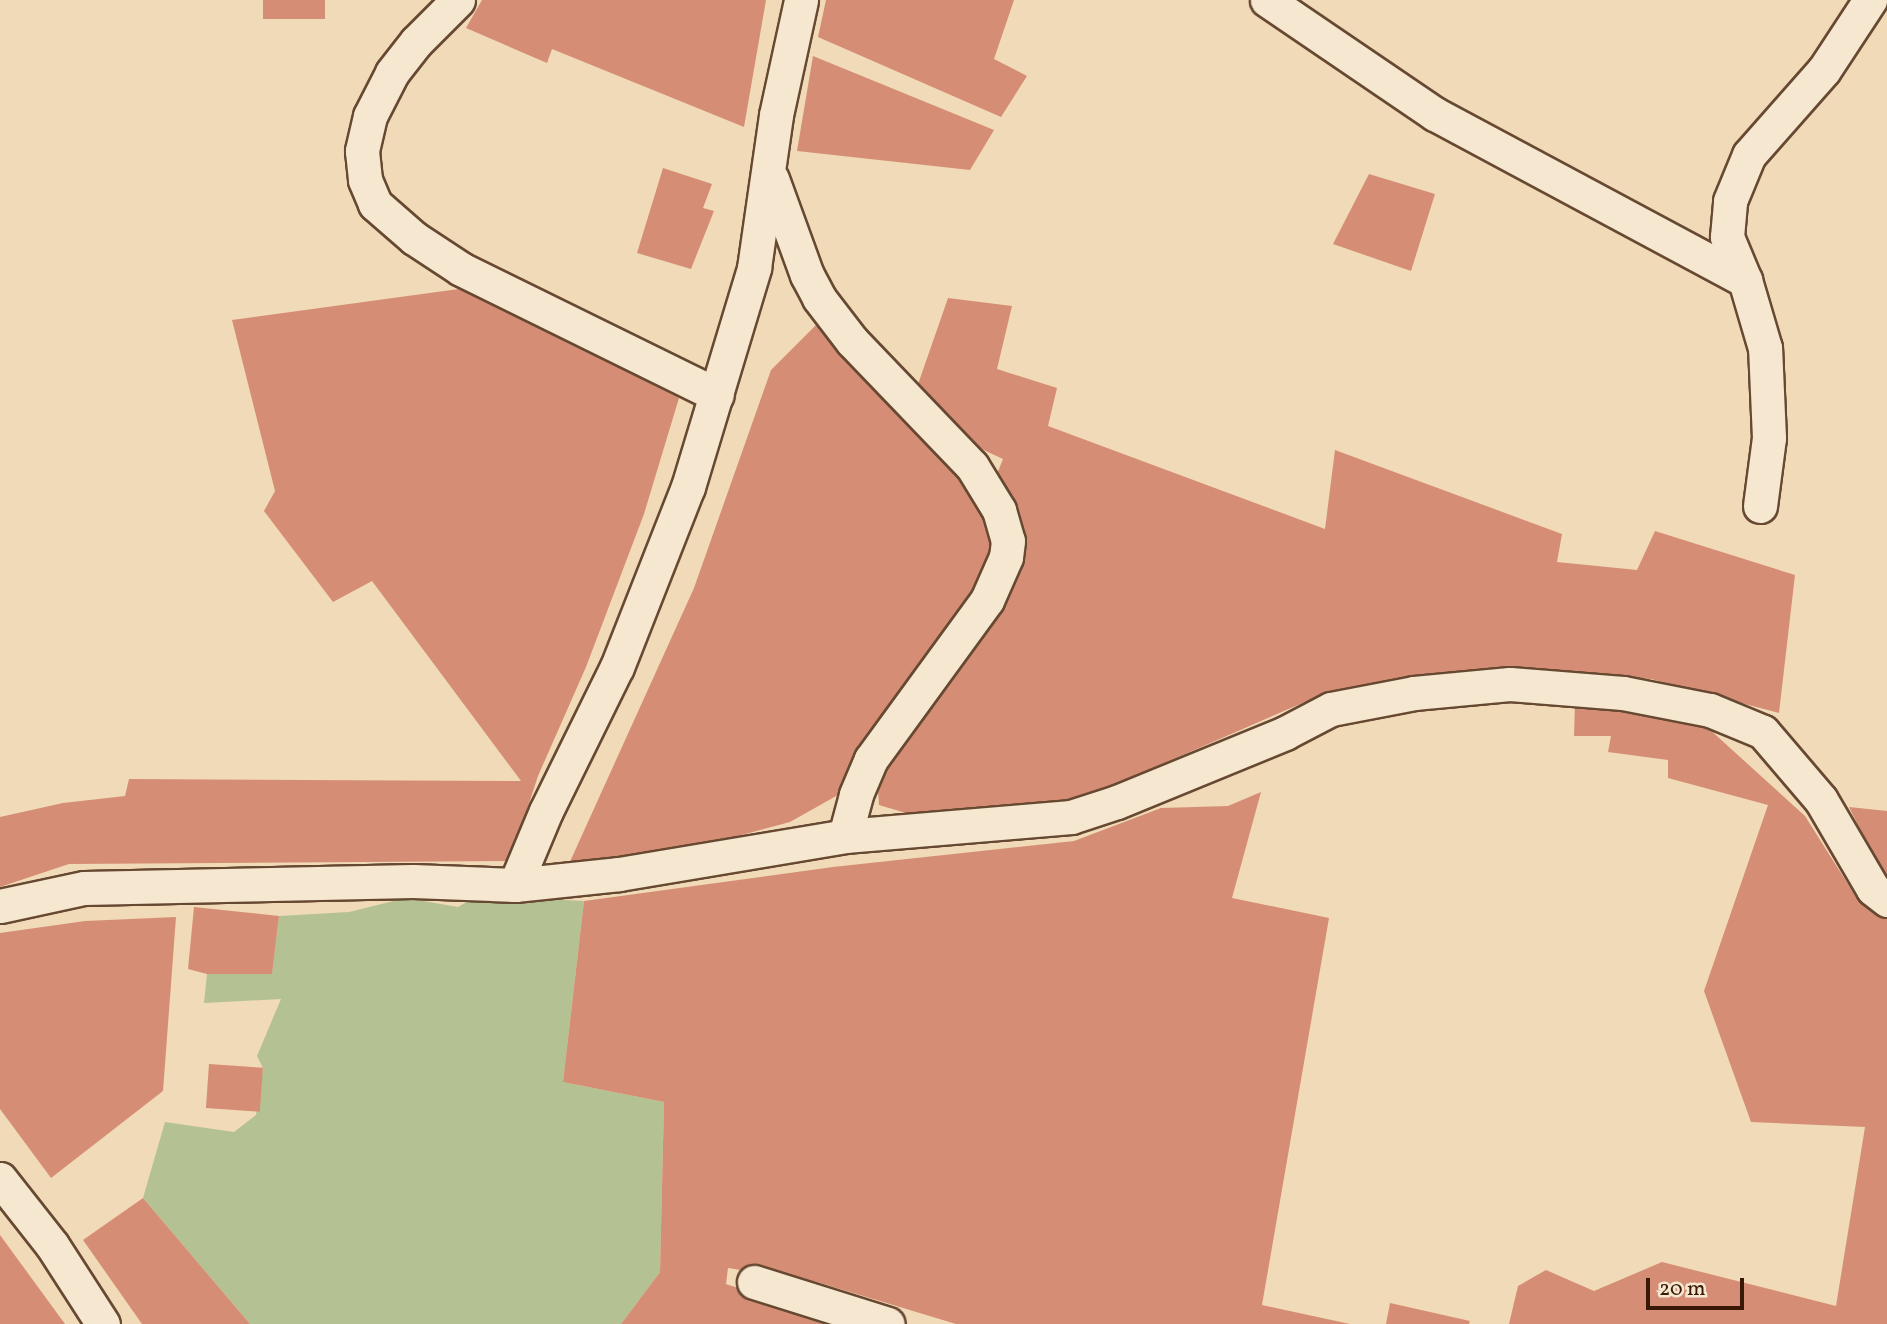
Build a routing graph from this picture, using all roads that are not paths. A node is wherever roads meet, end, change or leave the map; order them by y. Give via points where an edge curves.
1 (458, 0) edge
2 (801, 0) edge
3 (1267, 0) edge
4 (1870, 0) edge
5 (770, 173) junction
6 (1745, 280) junction
7 (717, 395) junction
8 (1760, 506) dead end
9 (845, 836) junction
10 (515, 885) junction
11 (1887, 900) edge
12 (0, 906) edge
13 (0, 1179) edge
14 (754, 1282) dead end
15 (103, 1324) edge
16 (888, 1324) edge

1 - 7 street via 392,73 370,116 362,151 365,180 375,204 414,238 461,269
2 - 5 street via 776,116
3 - 6 street via 1435,114
4 - 6 street via 1824,70 1749,155 1730,201 1727,237
5 - 7 street via 754,268
5 - 9 street via 819,298 852,341 972,466 999,510 1008,541 987,600 871,759
6 - 8 street via 1765,348 1769,438
7 - 10 street via 688,487 617,667
9 - 10 street via 619,874
9 - 11 street via 1071,817 1285,733 1331,709 1510,684 1623,694 1698,707 1763,732 1821,800 1873,890
10 - 12 street via 413,881 83,888
13 - 15 street via 52,1245
14 - 16 street

